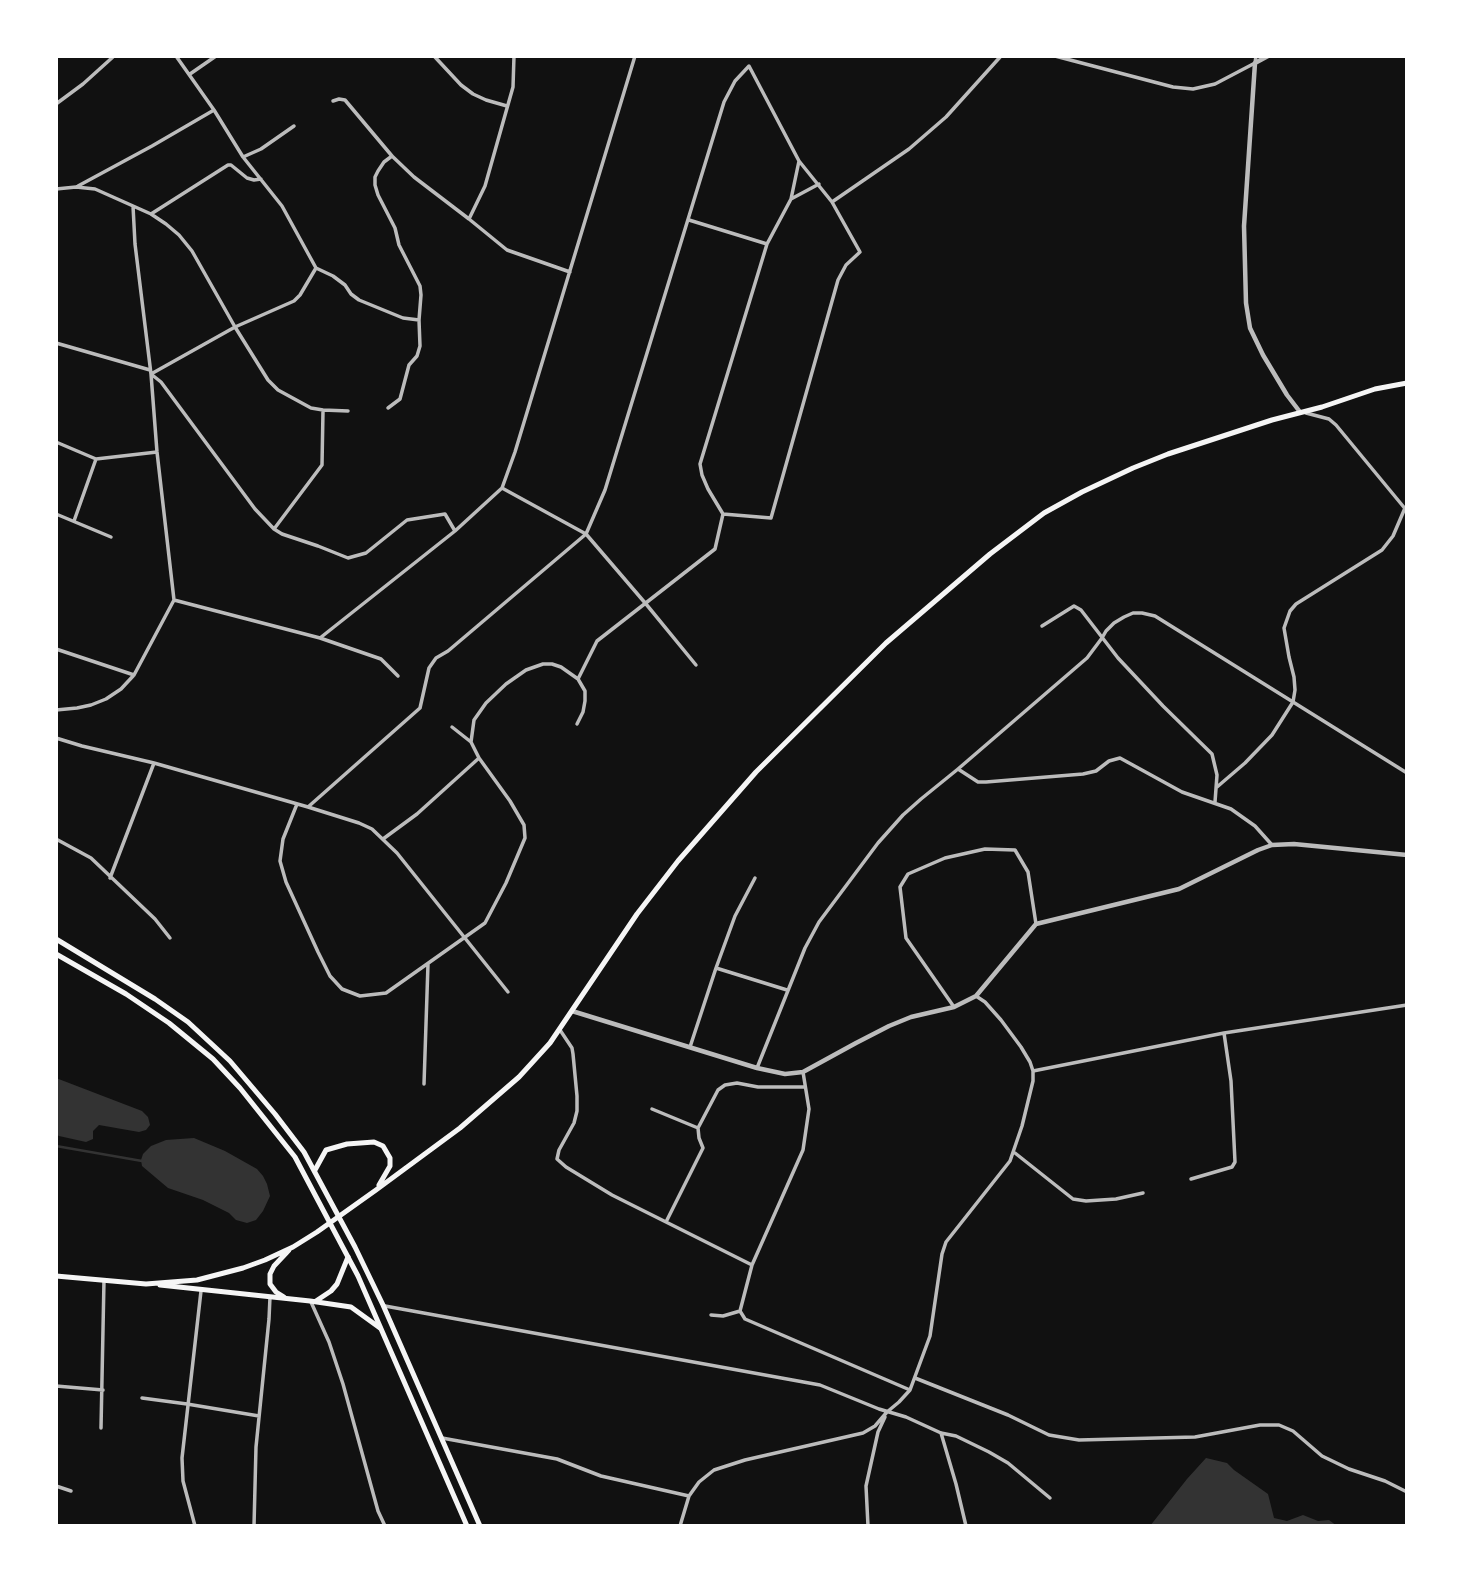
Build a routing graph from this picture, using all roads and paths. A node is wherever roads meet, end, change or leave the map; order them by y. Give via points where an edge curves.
1 (114, 56) edge
2 (176, 56) edge
3 (216, 56) edge
4 (435, 56) edge
5 (514, 56) edge
6 (635, 56) edge
7 (1000, 56) edge
8 (1055, 56) edge
9 (1256, 56) edge
10 (1268, 56) edge
11 (1255, 63) junction
12 (190, 74) junction
13 (333, 101) dead end
14 (56, 104) edge
15 (507, 106) junction
16 (214, 110) junction
17 (294, 126) dead end
18 (392, 156) junction
19 (243, 157) junction
20 (799, 161) junction
21 (261, 179) junction
22 (819, 184) junction
23 (76, 187) junction
24 (56, 189) edge
25 (791, 199) junction
26 (832, 202) junction
27 (133, 206) junction
28 (151, 214) junction
29 (469, 219) junction
30 (689, 220) junction
31 (767, 244) junction
32 (316, 268) junction
33 (570, 272) junction
34 (419, 320) junction
35 (235, 327) junction
36 (56, 343) edge
37 (150, 372) junction
38 (1407, 383) edge
39 (388, 408) dead end
40 (323, 410) junction
41 (348, 411) dead end
42 (1300, 412) junction
43 (56, 442) edge
44 (157, 452) junction
45 (96, 459) junction
46 (502, 488) junction
47 (1406, 509) edge
48 (56, 514) edge
49 (723, 514) junction
50 (74, 521) junction
51 (274, 529) junction
52 (456, 531) junction
53 (586, 534) junction
54 (111, 537) dead end
55 (174, 600) junction
56 (646, 604) junction
57 (1042, 626) dead end
58 (1102, 638) junction
59 (320, 639) junction
60 (56, 649) edge
61 (696, 665) dead end
62 (134, 675) junction
63 (398, 676) dead end
64 (578, 679) junction
65 (1293, 702) junction
66 (56, 710) edge
67 (577, 724) dead end
68 (452, 727) dead end
69 (56, 738) edge
70 (471, 742) junction
71 (479, 758) junction
72 (154, 763) junction
73 (958, 769) junction
74 (1407, 773) edge
75 (1217, 787) junction
76 (1214, 802) junction
77 (297, 804) junction
78 (308, 807) junction
79 (56, 839) edge
80 (383, 839) junction
81 (1272, 845) junction
82 (1407, 855) edge
83 (755, 877) dead end
84 (110, 878) junction
85 (1035, 924) junction
86 (170, 938) dead end
87 (56, 939) edge
88 (464, 939) junction
89 (56, 954) edge
90 (428, 964) junction
91 (716, 968) junction
92 (788, 990) junction
93 (508, 992) dead end
94 (976, 996) junction
95 (1407, 1005) edge
96 (954, 1007) junction
97 (572, 1011) junction
98 (560, 1030) junction
99 (1224, 1033) junction
100 (690, 1047) junction
101 (757, 1068) junction
102 (1033, 1071) junction
103 (803, 1072) junction
104 (424, 1084) dead end
105 (806, 1087) junction
106 (652, 1109) dead end
107 (698, 1128) junction
108 (1014, 1153) junction
109 (314, 1170) junction
110 (1191, 1179) dead end
111 (376, 1190) junction
112 (1143, 1193) dead end
113 (339, 1216) junction
114 (330, 1223) junction
115 (666, 1223) junction
116 (293, 1247) junction
117 (348, 1257) junction
118 (752, 1265) junction
119 (56, 1276) edge
120 (104, 1280) junction
121 (146, 1284) junction
122 (201, 1291) junction
123 (270, 1297) junction
124 (287, 1299) junction
125 (313, 1301) junction
126 (383, 1305) junction
127 (740, 1311) junction
128 (711, 1315) dead end
129 (382, 1330) junction
130 (915, 1378) junction
131 (56, 1386) edge
132 (103, 1390) junction
133 (910, 1390) junction
134 (142, 1398) dead end
135 (187, 1404) junction
136 (887, 1412) junction
137 (259, 1416) junction
138 (101, 1428) dead end
139 (941, 1433) junction
140 (441, 1438) junction
141 (56, 1486) edge
142 (71, 1491) dead end
143 (1407, 1492) edge
144 (689, 1496) junction
145 (1050, 1498) dead end
146 (195, 1526) edge
147 (254, 1526) edge
148 (385, 1526) edge
149 (467, 1526) edge
150 (480, 1526) edge
151 (680, 1526) edge
152 (868, 1526) edge
153 (966, 1526) edge

1 - 14 street
2 - 12 street
3 - 12 street
4 - 15 street via 472,94
5 - 15 street
6 - 33 street
7 - 26 street via 946,117 909,149
8 - 11 street via 1193,89
9 - 11 street
10 - 11 street
11 - 42 street via 1244,226 1245,303 1263,355
12 - 16 street
13 - 18 street via 345,100
15 - 29 street via 485,186
16 - 19 street
16 - 23 street
17 - 19 street
18 - 29 street
18 - 34 street via 375,177 375,185 420,286
19 - 21 street
20 - 22 street
20 - 25 street
20 - 30 street via 749,66 724,102
21 - 28 street via 247,178 228,165
21 - 32 street via 282,206
22 - 25 street
22 - 26 street
23 - 24 street
23 - 27 street via 95,189
25 - 31 street
26 - 49 street via 860,252 838,279 771,518
27 - 28 street
27 - 37 street
28 - 35 street via 192,251
29 - 33 street via 507,250
30 - 31 street
30 - 53 street via 606,489
31 - 49 street via 699,464
32 - 34 street via 333,276 359,300
32 - 35 street via 294,301
33 - 46 street
34 - 39 street via 417,356 409,365 400,398
35 - 37 street
35 - 40 street via 278,390
36 - 37 street
37 - 44 street
37 - 51 street
38 - 42 main road
40 - 41 street
40 - 51 street via 322,465
42 - 47 street via 1336,425
42 - 97 main road via 1168,454 1113,477 1044,513 990,554 886,642 756,772 645,903
43 - 45 street
44 - 45 street
44 - 55 street
45 - 50 street
46 - 52 street
46 - 53 street
47 - 65 street via 1382,550 1290,611 1284,628 1294,677
48 - 50 street
49 - 56 street via 715,549
50 - 54 street
51 - 52 street via 348,558 366,553 407,520 444,514
52 - 59 street
53 - 56 street
53 - 78 street via 436,658 419,708
55 - 59 street
55 - 62 street
56 - 61 street
56 - 64 street via 597,641
57 - 58 street via 1077,607
58 - 65 street via 1124,617 1149,614
58 - 73 street via 1087,658
58 - 75 street via 1212,754
59 - 63 street via 381,659
60 - 62 street
62 - 66 street via 106,699
64 - 67 street via 585,701
64 - 70 street via 552,664 526,670 486,703 474,720
65 - 74 street
65 - 75 street via 1272,735
68 - 70 street
69 - 72 street
70 - 71 street
71 - 80 street
71 - 88 street via 524,824 526,838 485,923
72 - 77 street
72 - 84 street
73 - 76 street via 986,782 1083,774 1120,758 1182,792
73 - 92 street via 903,815 878,843 819,922
75 - 76 street
76 - 81 street via 1242,816
77 - 78 street
77 - 90 street via 283,839 282,871 330,976 342,989 373,995 386,993
78 - 80 street via 359,823
79 - 84 street via 91,858
80 - 88 street
81 - 82 street
81 - 85 street via 1179,889
83 - 91 street
84 - 86 street
85 - 94 street
85 - 96 street via 1028,872 1015,850 985,849 945,858 908,874 900,887 906,938
87 - 109 main road via 155,999 205,1037 275,1114
88 - 90 street
88 - 93 street
89 - 114 main road via 169,1023 213,1059 295,1157
90 - 104 street
91 - 92 street
91 - 100 street
92 - 101 street
94 - 96 street
94 - 102 street via 1001,1020
95 - 99 street
96 - 103 street via 889,1026
97 - 98 main road
97 - 100 street
98 - 111 main road via 519,1077
98 - 115 street via 572,1048 578,1096 574,1124 557,1160
99 - 102 street
99 - 110 street via 1235,1162
100 - 101 street
101 - 103 street via 785,1074
102 - 108 street
103 - 105 street
105 - 107 street via 725,1085
105 - 118 street via 809,1109 803,1150
106 - 107 street
107 - 115 street via 703,1148
108 - 112 street via 1073,1199 1116,1199
108 - 130 street via 946,1242 930,1336
109 - 111 main road via 326,1150 374,1142 383,1146 390,1158 390,1167
109 - 113 main road
111 - 113 main road
113 - 114 main road
113 - 126 main road
114 - 116 main road
114 - 117 main road
115 - 118 street
116 - 121 main road via 197,1280
116 - 124 main road via 271,1274 270,1284
117 - 125 main road via 337,1284
117 - 129 main road
118 - 127 street
119 - 120 main road
120 - 121 main road
120 - 132 street
121 - 122 main road
122 - 123 main road
122 - 135 street
123 - 124 main road
123 - 137 street
124 - 125 main road
125 - 129 main road via 351,1307
125 - 148 street
126 - 136 street via 820,1385
126 - 140 main road
127 - 128 street
127 - 133 street via 745,1320
129 - 149 main road
130 - 133 street
130 - 143 street via 1049,1435 1079,1440 1195,1437 1279,1425 1322,1456
131 - 132 street
132 - 138 street
133 - 136 street
134 - 135 street
135 - 137 street
135 - 146 street via 183,1480
136 - 139 street
136 - 144 street via 863,1433 714,1470
136 - 152 street via 866,1486
137 - 147 street
139 - 145 street via 1008,1463
139 - 153 street
140 - 144 street via 557,1459 601,1475
140 - 150 main road
141 - 142 street
144 - 151 street

